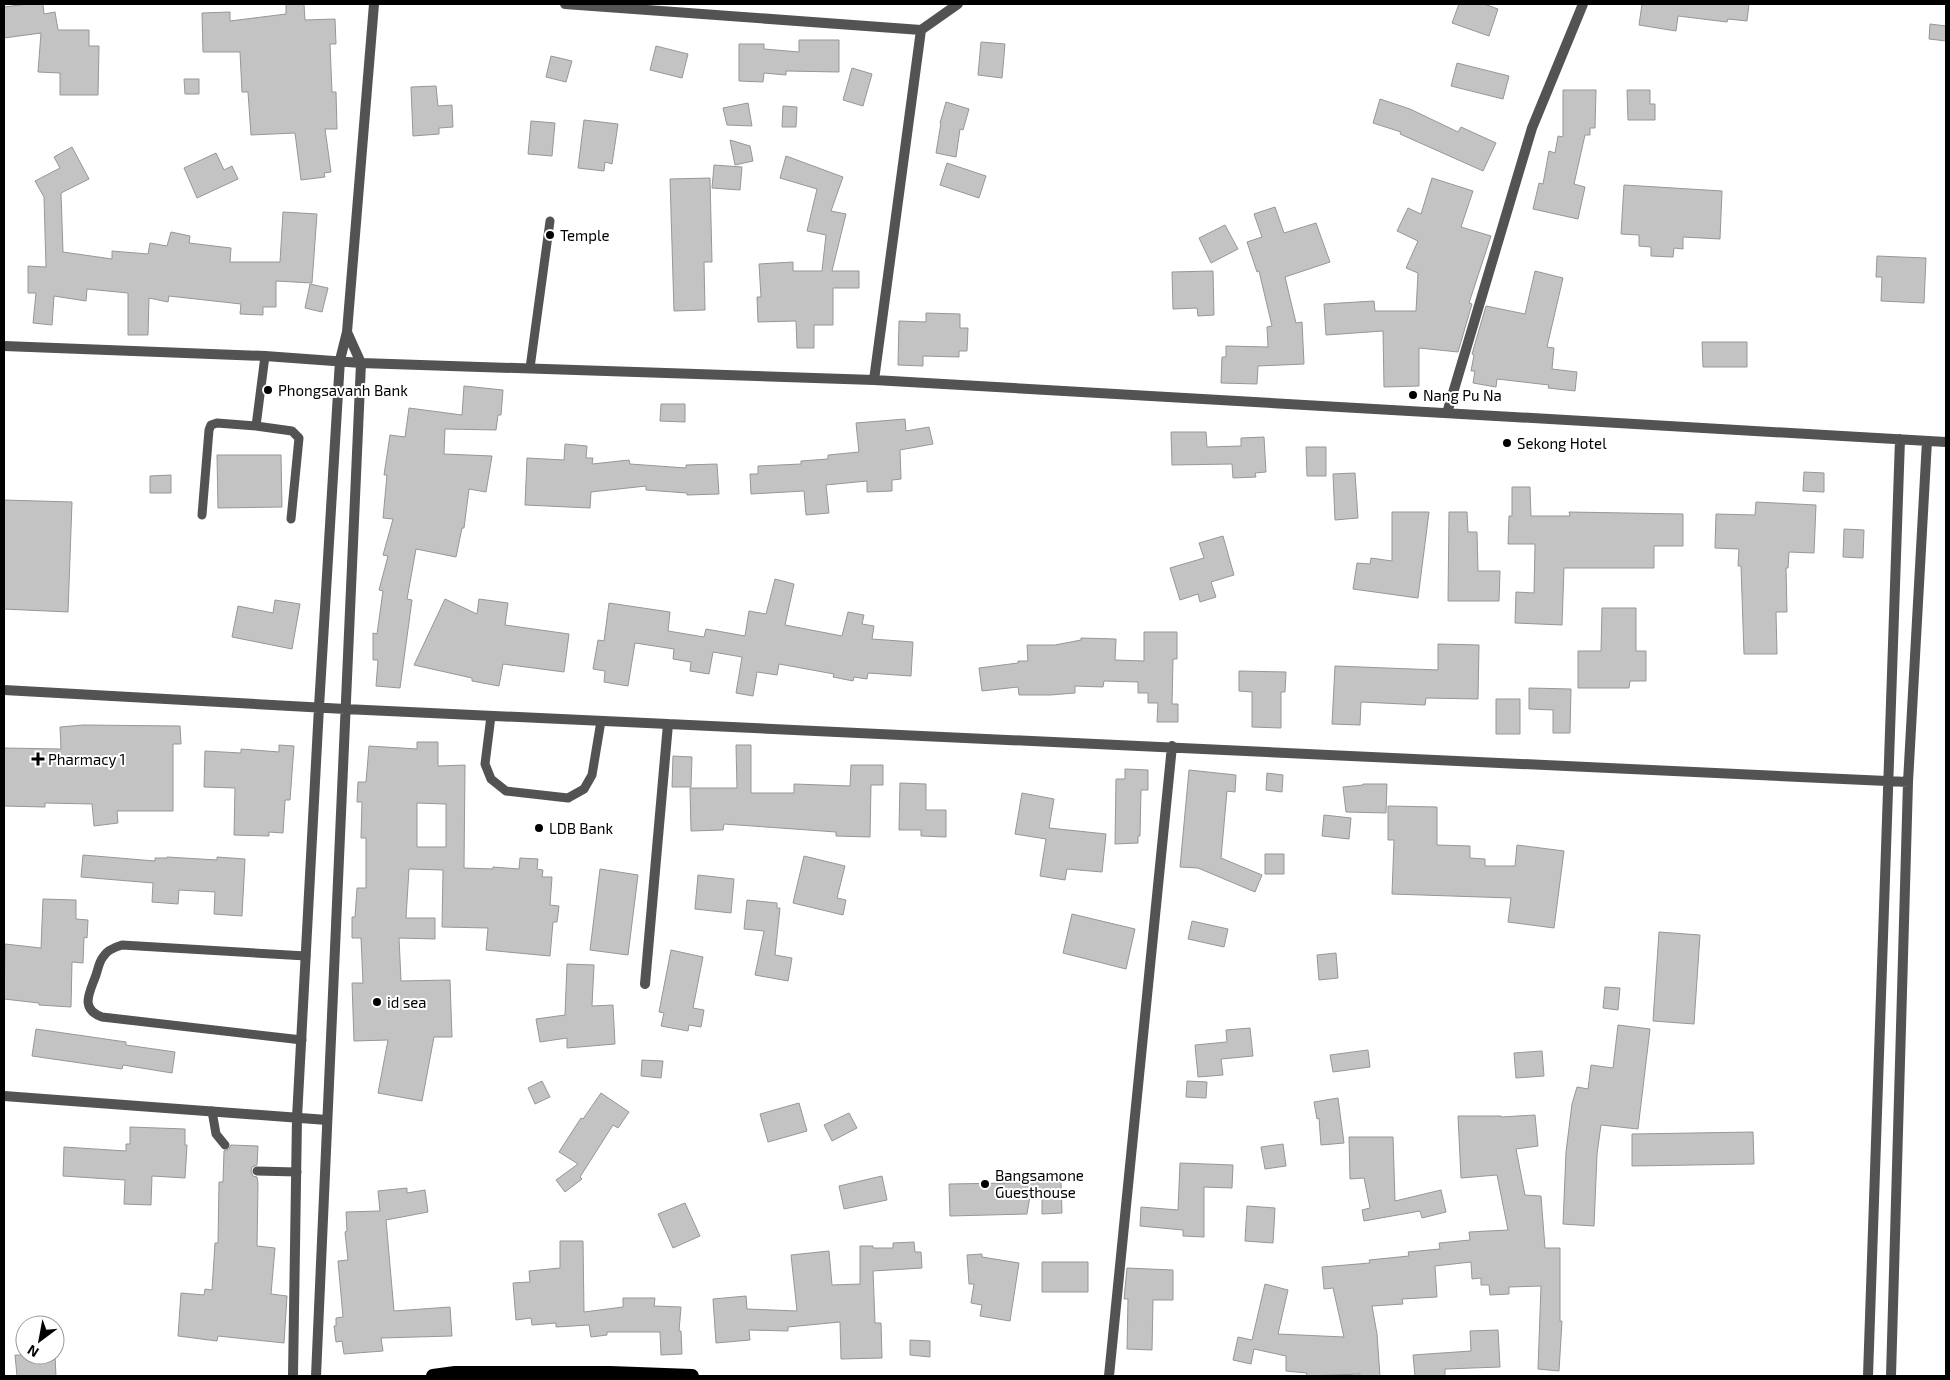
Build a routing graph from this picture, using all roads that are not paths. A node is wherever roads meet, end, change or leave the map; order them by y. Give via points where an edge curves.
1 (374, 4) edge
2 (565, 4) edge
3 (958, 4) edge
4 (1583, 4) edge
5 (652, 7) edge
6 (921, 30) junction
7 (550, 221) dead end
8 (347, 332) junction
9 (4, 346) edge
10 (265, 356) junction
11 (340, 360) junction
12 (361, 362) junction
13 (530, 368) junction
14 (874, 380) junction
15 (1447, 412) junction
16 (256, 426) junction
17 (1900, 439) junction
18 (1927, 441) junction
19 (1946, 442) edge
20 (202, 515) dead end
21 (291, 519) dead end
22 (4, 690) edge
23 (319, 707) junction
24 (344, 709) junction
25 (491, 716) junction
26 (601, 721) junction
27 (668, 724) junction
28 (1172, 746) junction
29 (1887, 782) junction
30 (1908, 782) junction
31 (306, 956) junction
32 (646, 984) dead end
33 (302, 1040) junction
34 (4, 1096) edge
35 (212, 1112) junction
36 (297, 1118) junction
37 (327, 1120) junction
38 (225, 1145) dead end
39 (257, 1171) dead end
40 (297, 1172) junction
41 (610, 1374) edge
42 (294, 1376) edge
43 (316, 1376) edge
44 (433, 1376) edge
45 (692, 1376) edge
46 (1109, 1376) edge
47 (1868, 1376) edge
48 (1892, 1376) edge

1 - 8 street
2 - 5 street
3 - 6 street
4 - 15 street via 1532,128
5 - 6 street
6 - 14 street
7 - 13 lane
8 - 11 street
8 - 12 street
9 - 10 street
10 - 11 street
10 - 16 lane
11 - 12 street
11 - 23 street
12 - 13 street
12 - 24 street
13 - 14 street
14 - 15 street
15 - 17 street
16 - 20 lane via 211,424
16 - 21 lane via 292,430 299,438
17 - 18 street
17 - 29 street
18 - 19 street
18 - 30 street
22 - 23 street
23 - 24 street
23 - 31 street
24 - 25 street
24 - 37 street
25 - 26 street
25 - 26 lane via 484,764 491,780 506,791 568,798 584,789 592,775
26 - 27 street
27 - 28 street
27 - 32 street
28 - 29 street
28 - 46 street
29 - 30 street
29 - 47 street
30 - 48 street
31 - 33 street
31 - 33 lane via 122,945 103,956 87,998 93,1014 102,1017
33 - 36 street
34 - 35 street
35 - 36 street
35 - 38 lane via 216,1134
36 - 37 street
36 - 40 street
37 - 43 street
39 - 40 lane
40 - 42 street
41 - 44 highway via 455,1373
41 - 45 highway

